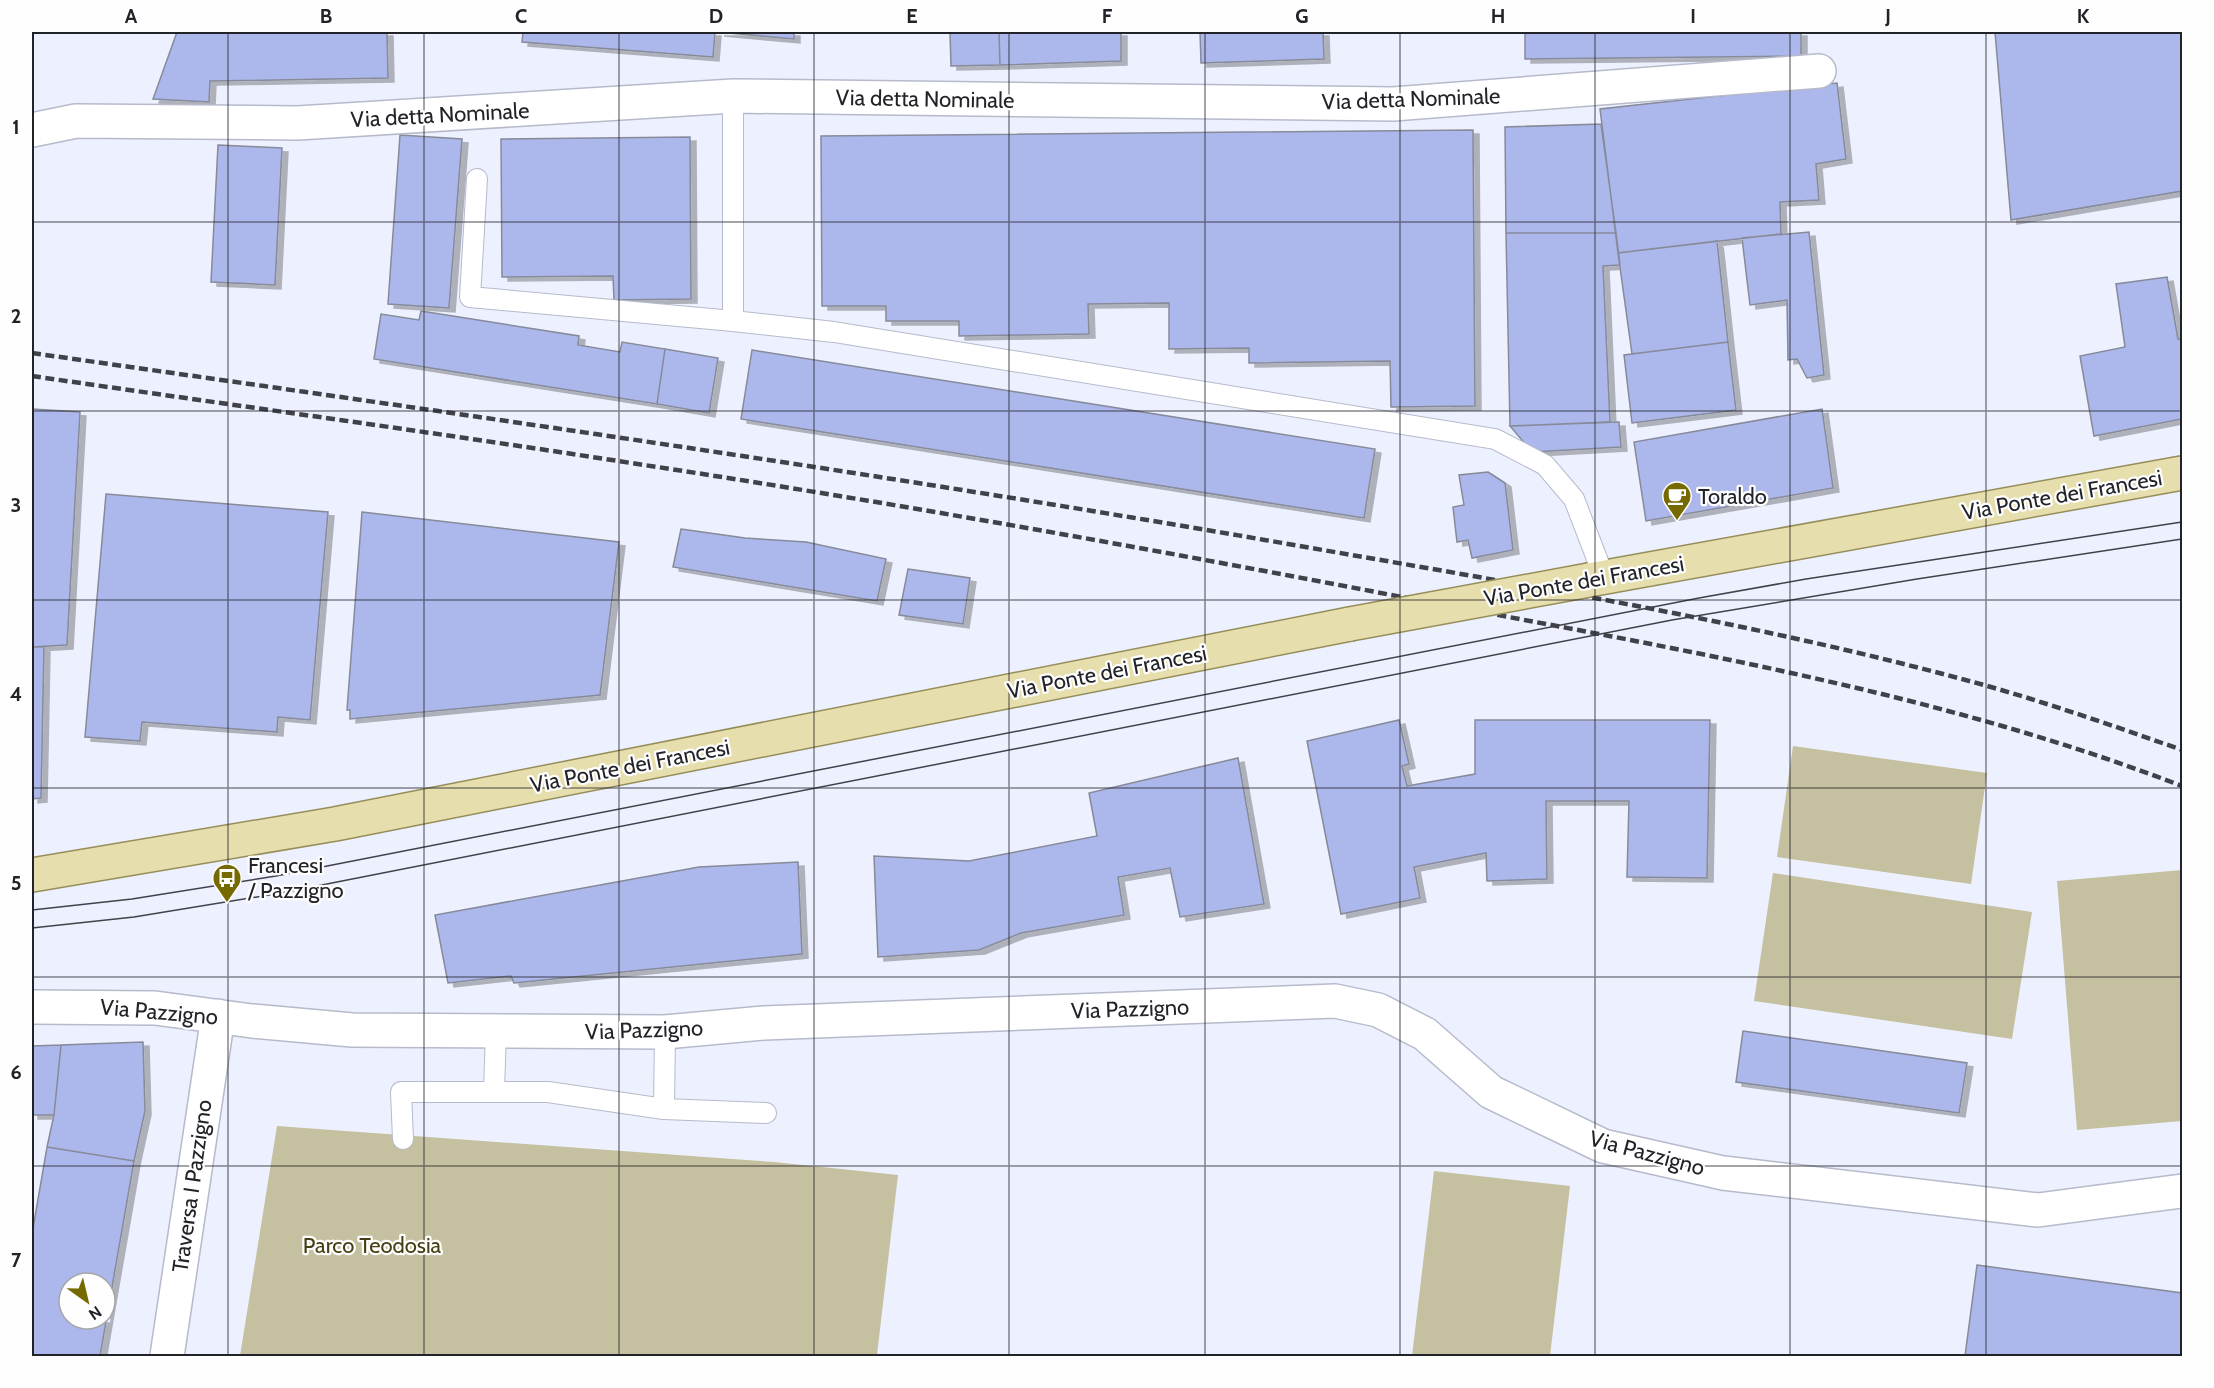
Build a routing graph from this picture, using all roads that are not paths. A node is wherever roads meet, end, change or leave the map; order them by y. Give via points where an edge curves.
1 (1819, 71) dead end
2 (734, 96) junction
3 (32, 130) edge
4 (477, 179) dead end
5 (734, 321) junction
6 (2182, 473) edge
7 (1597, 578) junction
8 (32, 875) edge
9 (32, 1007) edge
10 (218, 1016) junction
11 (496, 1031) junction
12 (664, 1032) junction
13 (494, 1091) junction
14 (664, 1109) junction
15 (766, 1113) dead end
16 (403, 1139) dead end
17 (2182, 1191) edge
18 (167, 1356) edge

1 - 2 street, Via detta Nominale via 1393,104
2 - 3 street, Via detta Nominale via 298,123 76,121
2 - 5 lane
4 - 5 lane via 470,297
5 - 7 lane via 834,332 1495,439 1545,465 1574,499
6 - 7 main road, Via Ponte dei Francesi
7 - 8 main road, Via Ponte dei Francesi, bridge via 335,824
9 - 10 street, Via Pazzigno via 128,1006
10 - 11 street, Via Pazzigno via 352,1030
10 - 18 street, Traversa I Pazzigno
11 - 12 street, Via Pazzigno
11 - 13 lane
12 - 14 lane
12 - 17 street, Via Pazzigno via 764,1023 1335,1001 1378,1010 1425,1034 1491,1092 1603,1146 1723,1173 2038,1210
13 - 14 lane via 548,1092
13 - 16 lane via 401,1092
14 - 15 lane

